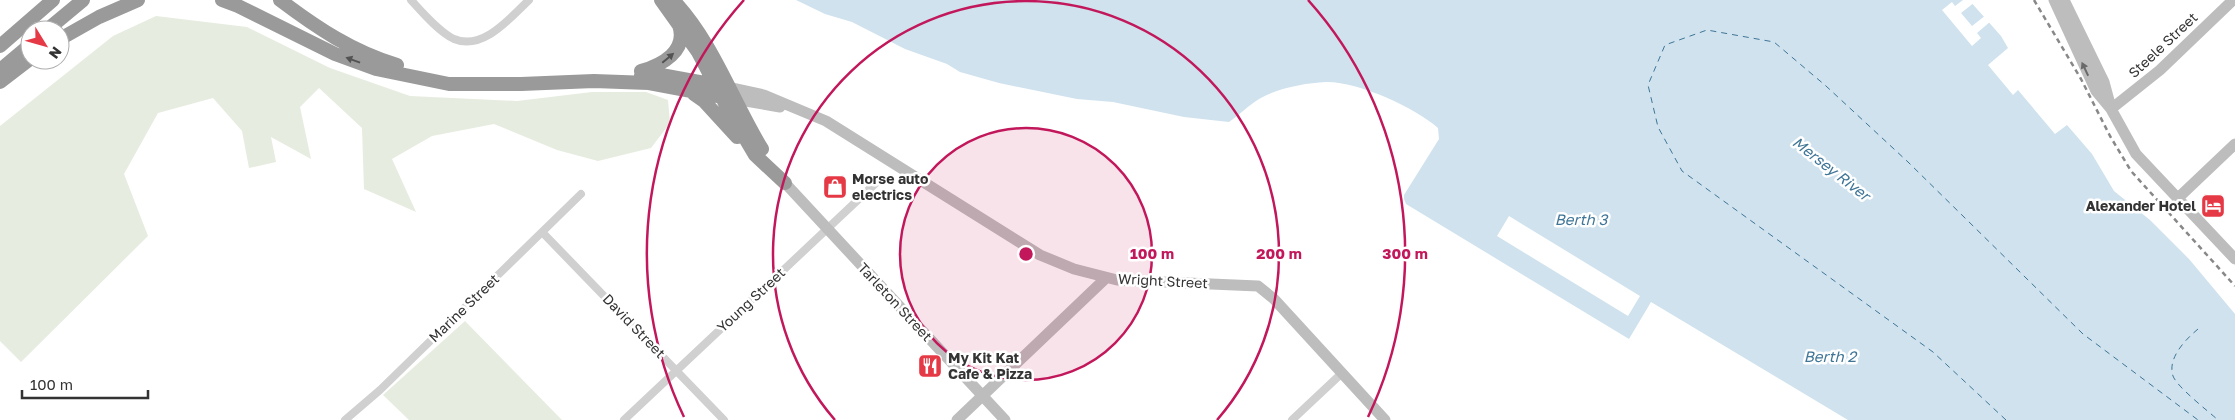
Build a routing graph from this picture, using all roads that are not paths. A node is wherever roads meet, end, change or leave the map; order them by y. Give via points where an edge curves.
1 (53, 0) edge
2 (82, 0) edge
3 (138, 0) edge
4 (222, 0) edge
5 (280, 0) edge
6 (411, 0) edge
7 (529, 0) edge
8 (662, 0) edge
9 (673, 0) edge
10 (2054, 0) edge
11 (2064, 0) edge
12 (2232, 0) edge
13 (676, 19) junction
14 (59, 20) edge
15 (70, 33) edge
16 (0, 46) edge
17 (20, 53) edge
18 (20, 67) edge
19 (0, 70) edge
20 (628, 75) junction
21 (594, 81) junction
22 (0, 82) edge
23 (522, 84) junction
24 (690, 92) junction
25 (725, 92) junction
26 (2111, 110) junction
27 (2235, 144) edge
28 (755, 155) junction
29 (878, 181) dead end
30 (785, 183) junction
31 (581, 194) dead end
32 (2177, 199) junction
33 (827, 229) junction
34 (543, 233) junction
35 (2235, 259) edge
36 (1106, 278) junction
37 (676, 370) junction
38 (1342, 373) junction
39 (983, 396) junction
40 (346, 420) edge
41 (624, 420) edge
42 (724, 420) edge
43 (957, 420) edge
44 (1005, 420) edge
45 (1292, 420) edge
46 (1385, 420) edge

1 - 16 highway
2 - 14 highway
3 - 15 highway via 99,16
23 -> 4 highway via 448,84 376,69 335,54
5 - 23 highway via 319,29 382,60 465,79
6 - 7 street via 454,39 467,41 486,38
8 - 13 highway, Tarleton Street
9 - 25 highway, Tarleton Street via 704,41
26 -> 10 street via 2096,91
11 - 26 street via 2104,82
12 - 26 street, Steele Street via 2160,70
20 -> 13 highway via 654,67 674,54 681,34
13 - 25 highway, Tarleton Street
17 - 19 highway
18 - 22 highway
20 - 21 highway
20 - 25 highway via 661,75
21 - 23 highway
21 - 24 highway via 650,83
24 - 25 highway
24 - 28 highway via 704,102
25 - 28 highway, Tarleton Street
25 - 30 highway, Tarleton Street
25 - 36 street, Wright Street via 806,113 839,129 1040,255
26 - 32 street via 2136,154
27 - 32 street
28 - 30 highway, Tarleton Street
29 - 33 street, Young Street
30 - 33 street, Tarleton Street
31 - 34 street, Marine Street
32 - 35 street
33 - 37 street, Young Street
33 - 39 street, Tarleton Street
34 - 37 street, David Street
34 - 40 street, Marine Street
36 - 38 street, Wright Street via 1258,286
36 - 39 street
37 - 41 street, Young Street
37 - 42 street, David Street
38 - 45 street
38 - 46 street, Wright Street
39 - 43 street
39 - 44 street, Tarleton Street

